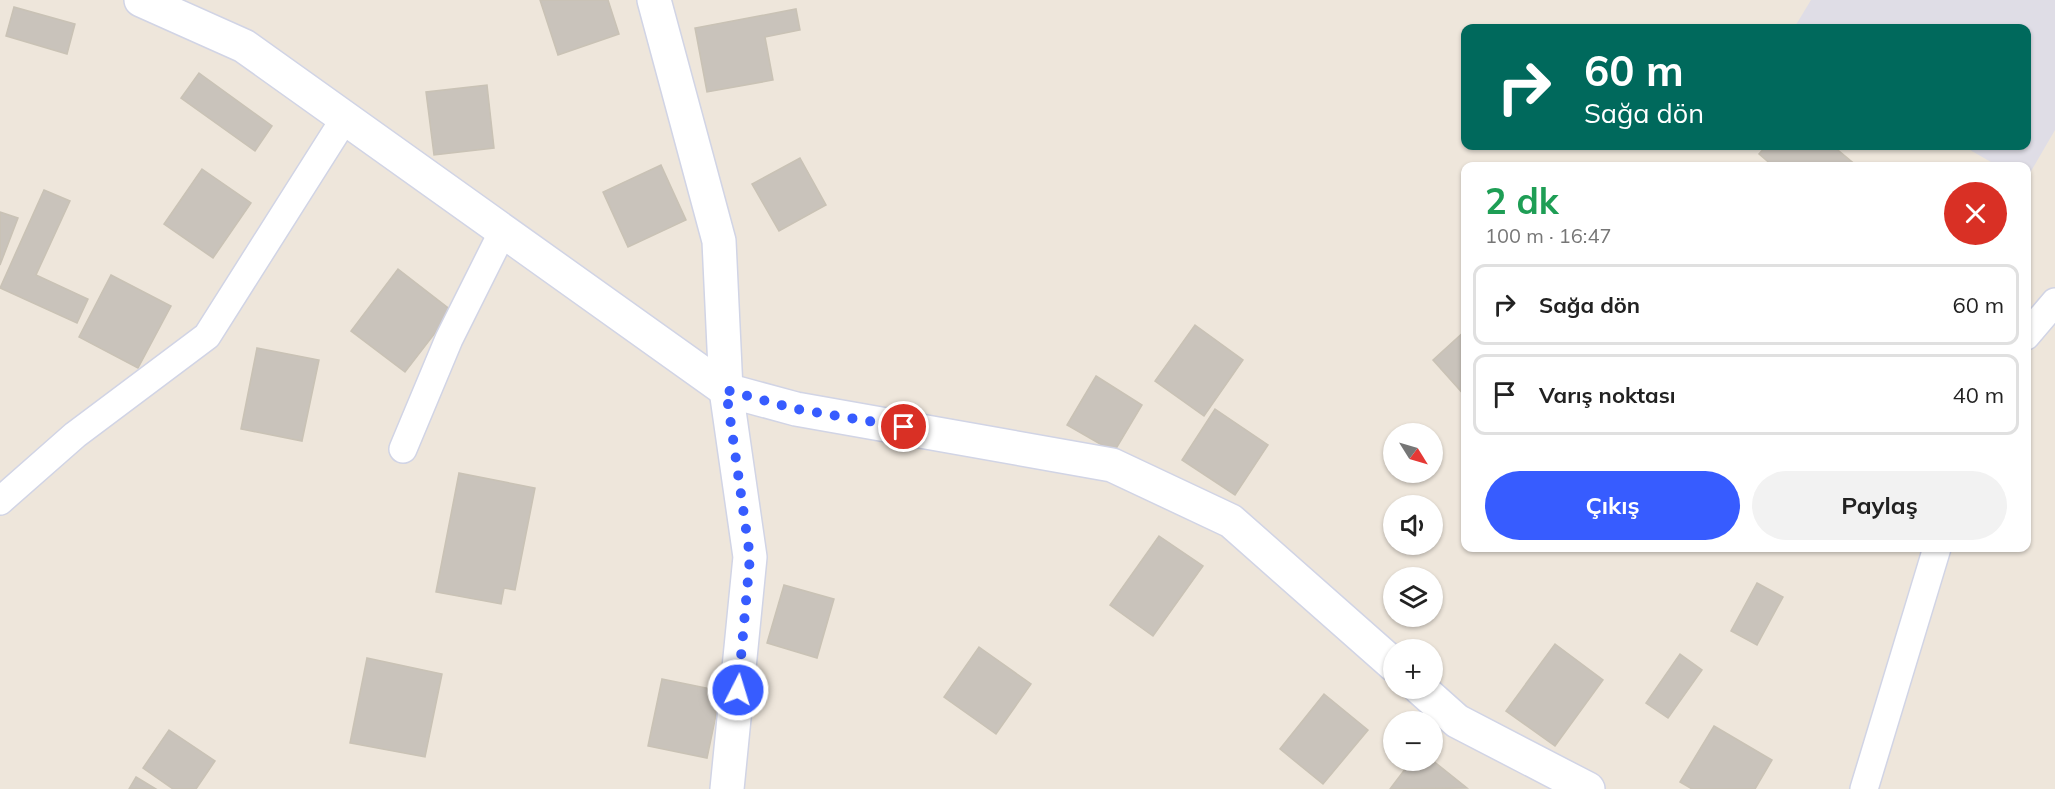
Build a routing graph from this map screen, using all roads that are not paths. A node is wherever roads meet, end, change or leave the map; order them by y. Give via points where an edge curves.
1 (141, 0) edge
2 (654, 0) edge
3 (345, 118) junction
4 (503, 231) junction
5 (2055, 302) edge
6 (2031, 330) edge
7 (726, 390) junction
8 (403, 449) dead end
9 (0, 501) edge
10 (1936, 552) edge
11 (1383, 655) edge
12 (1432, 699) edge
13 (727, 789) edge
14 (1588, 789) edge
15 (1864, 789) edge

1 - 3 street via 244,46
2 - 7 street via 718,241
3 - 4 street
3 - 9 street via 207,336 75,435
4 - 7 street
4 - 8 street via 449,339
5 - 6 street
7 - 11 street via 796,409 1112,465 1231,521
7 - 13 street via 750,557
10 - 15 street
12 - 14 street via 1456,721

